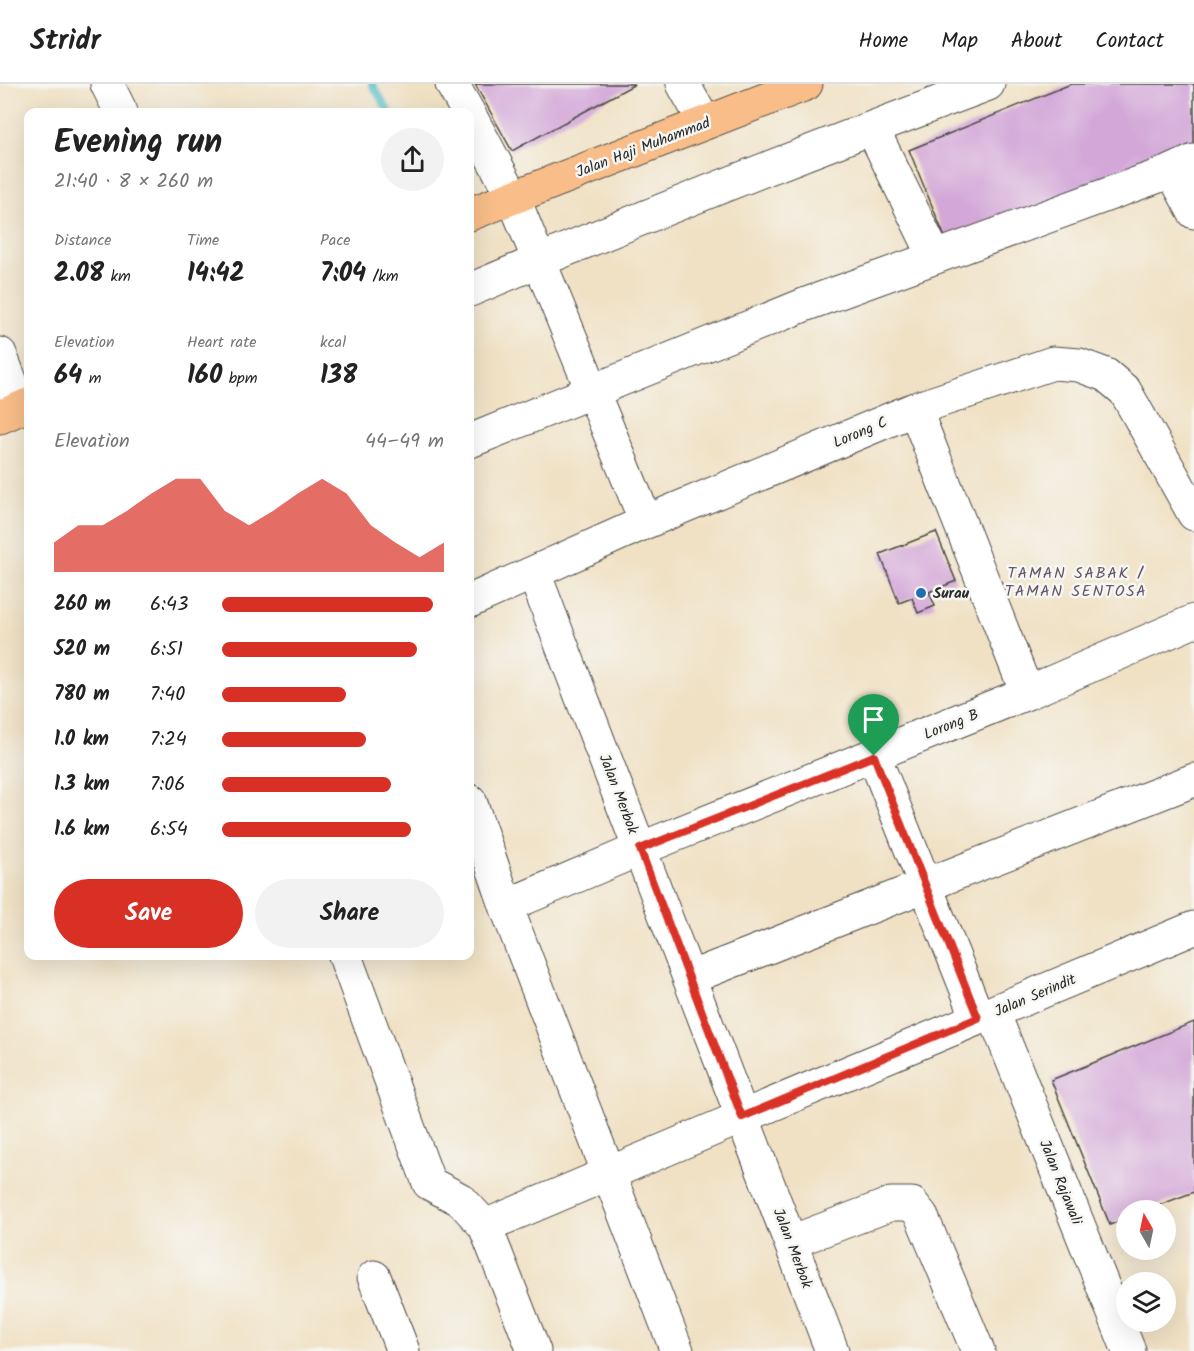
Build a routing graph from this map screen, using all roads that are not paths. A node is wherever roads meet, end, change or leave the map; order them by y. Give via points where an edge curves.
1 (107, 84) edge
2 (452, 84) edge
3 (683, 84) edge
4 (806, 84) edge
5 (988, 84) edge
6 (119, 108) edge
7 (466, 108) edge
8 (474, 123) edge
9 (705, 123) junction
10 (872, 128) junction
11 (1183, 166) edge
12 (513, 197) junction
13 (475, 212) edge
14 (1194, 212) edge
15 (935, 257) junction
16 (540, 260) junction
17 (474, 288) edge
18 (0, 354) edge
19 (593, 391) junction
20 (915, 409) junction
21 (16, 410) edge
22 (474, 439) edge
23 (1194, 514) edge
24 (646, 522) junction
25 (534, 573) junction
26 (474, 599) edge
27 (1194, 621) edge
28 (1027, 693) junction
29 (874, 756) junction
30 (1194, 780) edge
31 (474, 813) edge
32 (640, 849) junction
33 (926, 885) junction
34 (506, 906) junction
35 (1194, 928) edge
36 (346, 960) edge
37 (689, 978) junction
38 (986, 1015) junction
39 (742, 1117) junction
40 (609, 1173) junction
41 (485, 1226) junction
42 (790, 1242) junction
43 (374, 1277) dead end
44 (403, 1351) edge
45 (534, 1351) edge
46 (677, 1351) edge
47 (832, 1351) edge
48 (978, 1351) edge
49 (1130, 1351) edge

1 - 6 street
2 - 7 street
3 - 9 street
4 - 9 main road, Jalan Haji Muhammad
5 - 10 street
8 - 12 street
9 - 12 main road, Jalan Haji Muhammad
10 - 15 street
10 - 16 street
11 - 14 street
11 - 15 street
12 - 13 main road, Jalan Haji Muhammad
12 - 16 street
15 - 19 street via 804,305
16 - 17 street
16 - 19 street
18 - 21 street
19 - 22 street
19 - 24 street
20 - 23 street, Lorong C via 1053,363 1078,365 1106,375 1125,391
20 - 24 street, Lorong C
20 - 28 street
24 - 25 street, Lorong C
25 - 26 street, Lorong C
25 - 32 street, Jalan Merbok
27 - 28 street, Lorong B
28 - 29 street, Lorong B
29 - 32 street, Lorong B
29 - 33 street, Jalan Rajawali
30 - 33 street
31 - 34 street
32 - 34 street, Lorong B
32 - 37 street, Jalan Merbok
33 - 37 street
33 - 38 street, Jalan Rajawali
34 - 40 street
35 - 38 street, Jalan Serindit
36 - 41 street via 429,1183 461,1200
37 - 39 street, Jalan Merbok
38 - 39 street, Jalan Serindit
38 - 49 street, Jalan Rajawali
39 - 40 street, Jalan Serindit
39 - 42 street, Jalan Merbok
40 - 41 street, Jalan Serindit
40 - 46 street
41 - 45 street
42 - 47 street, Jalan Merbok
42 - 48 street via 891,1204 912,1204 921,1215
43 - 44 street

